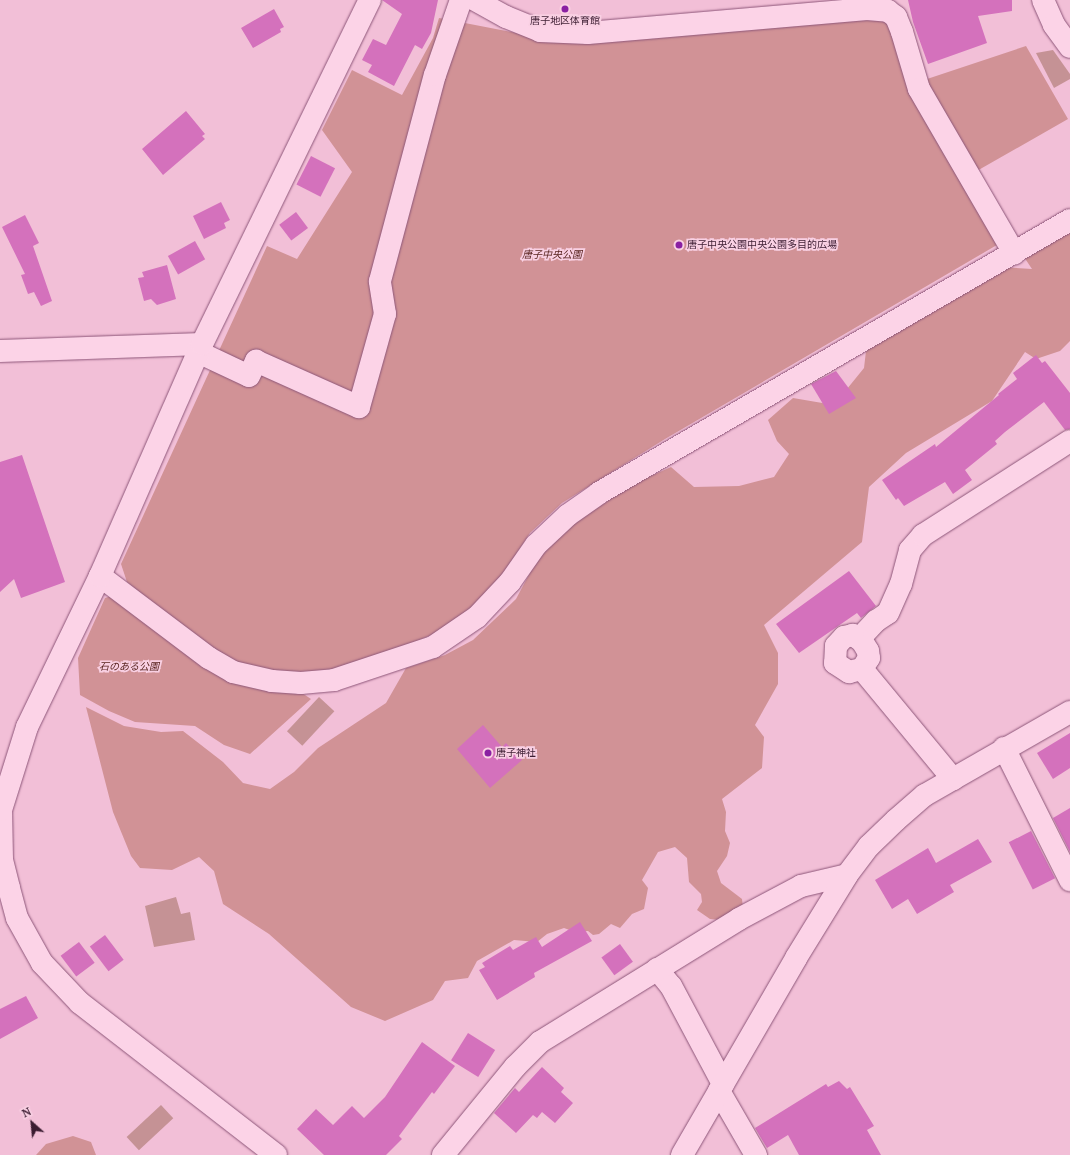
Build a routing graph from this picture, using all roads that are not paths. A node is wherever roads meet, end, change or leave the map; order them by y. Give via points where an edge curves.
1 (370, 0) edge
2 (461, 0) edge
3 (475, 0) edge
4 (1043, 0) edge
5 (1070, 47) edge
6 (1070, 220) edge
7 (1014, 253) junction
8 (200, 348) junction
9 (0, 351) edge
10 (1070, 441) edge
11 (100, 576) junction
12 (859, 638) junction
13 (862, 670) junction
14 (1070, 712) edge
15 (1004, 748) junction
16 (953, 779) junction
17 (3, 788) edge
18 (847, 875) junction
19 (1070, 880) edge
20 (658, 969) junction
21 (721, 1087) junction
22 (276, 1155) edge
23 (443, 1155) edge
24 (682, 1155) edge
25 (756, 1155) edge

1 - 8 street
2 - 8 street via 435,75 380,281 385,314 359,407 256,361 249,376
3 - 7 street via 540,31 588,33 867,9 888,11 896,17 902,32 919,89
4 - 5 street via 1054,25
6 - 7 street
7 - 11 street via 599,493 568,515 536,545 510,582 477,617 433,647 334,680 272,682 233,672 209,658
8 - 9 street
8 - 11 street
10 - 12 street via 923,535 910,550 901,584 888,613 876,620
11 - 17 street via 27,727
12 - 13 street via 868,651 869,658
12 - 13 street via 854,635 844,637 836,646 834,654 835,663 841,669 850,672
13 - 16 street
14 - 15 street
15 - 16 street
15 - 19 street
16 - 18 street via 925,796 896,820 869,846
17 - 22 street via 2,860 17,918 42,963 80,1003
18 - 20 street via 801,886 739,919
18 - 21 street
20 - 21 street via 671,986
20 - 23 street via 540,1042 514,1067
21 - 24 street
21 - 25 street

